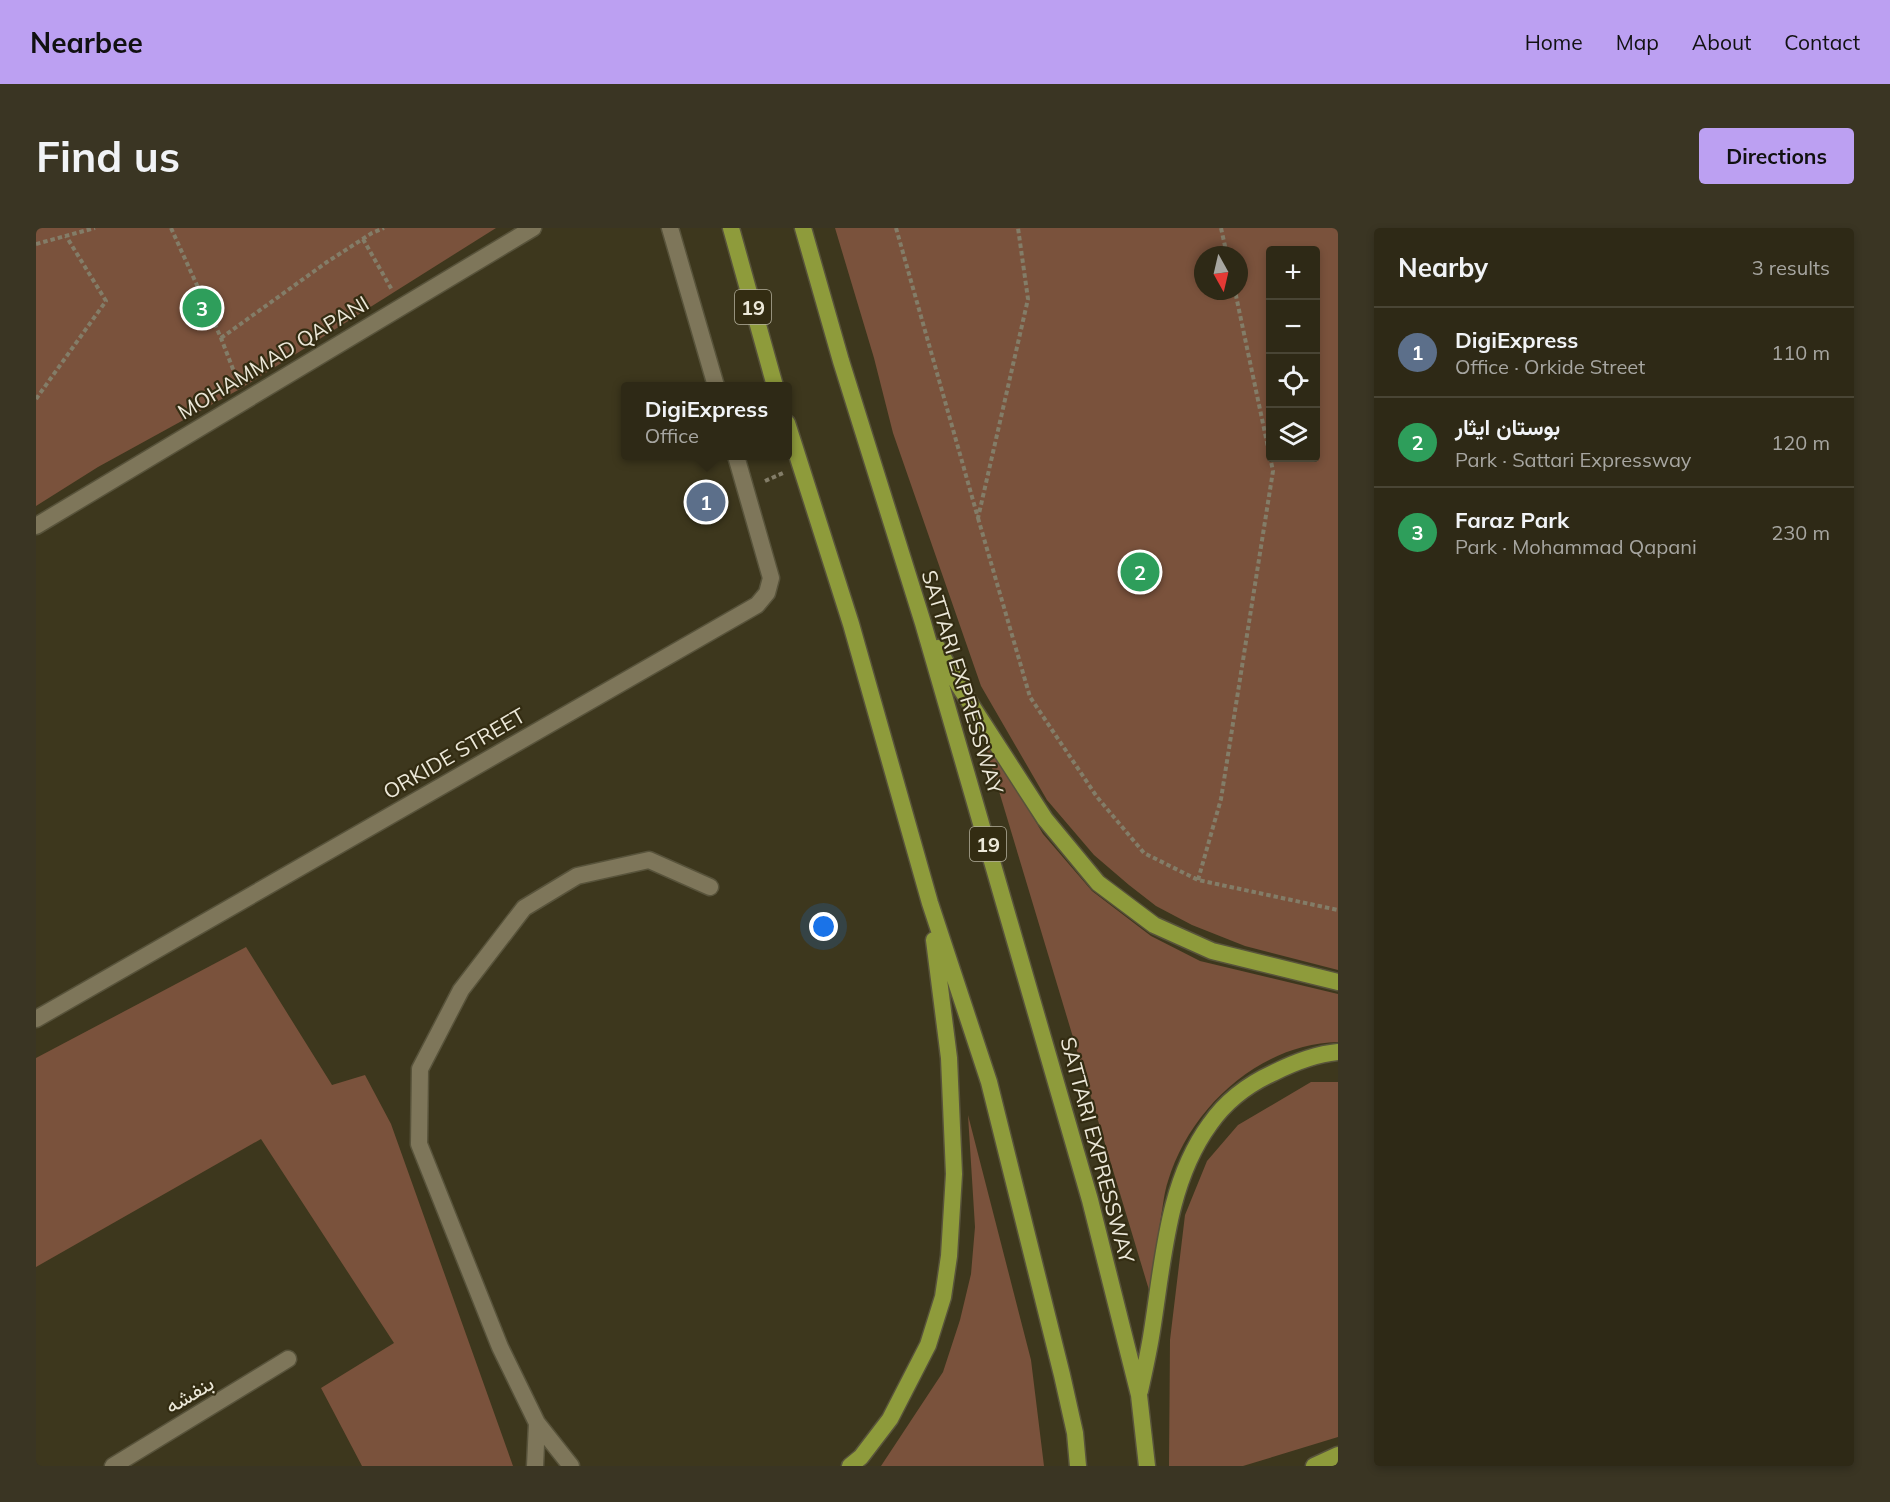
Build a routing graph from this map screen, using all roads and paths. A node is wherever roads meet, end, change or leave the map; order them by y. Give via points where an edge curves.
1 (95, 228) edge
2 (171, 228) edge
3 (384, 228) edge
4 (533, 228) edge
5 (670, 228) edge
6 (731, 228) edge
7 (803, 228) edge
8 (896, 228) edge
9 (1018, 228) edge
10 (1221, 228) edge
11 (66, 236) junction
12 (363, 239) junction
13 (36, 244) edge
14 (1225, 246) edge
15 (1237, 300) edge
16 (402, 306) junction
17 (221, 338) junction
18 (715, 382) edge
19 (774, 382) edge
20 (240, 389) dead end
21 (36, 399) edge
22 (792, 438) edge
23 (737, 460) edge
24 (801, 466) junction
25 (745, 489) junction
26 (978, 518) junction
27 (36, 525) edge
28 (923, 623) junction
29 (1198, 880) junction
30 (710, 887) dead end
31 (930, 903) junction
32 (1338, 910) edge
33 (1338, 982) edge
34 (36, 1019) edge
35 (1338, 1052) edge
36 (288, 1359) dead end
37 (1139, 1395) junction
38 (537, 1423) junction
39 (1338, 1455) edge
40 (113, 1466) edge
41 (535, 1466) edge
42 (571, 1466) edge
43 (850, 1466) edge
44 (1078, 1466) edge
45 (1147, 1466) edge
46 (1314, 1466) edge

1 - 11 path
2 - 17 path
3 - 12 path
4 - 16 street, MOHAMMAD QAPANI
5 - 18 street
6 - 19 highway, 19
7 - 28 highway, SATTARI EXPRESSWAY / 19
8 - 26 path
9 - 26 path via 1028,299
10 - 14 path
11 - 13 path
11 - 21 path via 106,301
12 - 16 path
12 - 17 path
15 - 29 path via 1273,471 1221,799
16 - 27 street, MOHAMMAD QAPANI
17 - 20 path
22 - 24 highway
23 - 25 street, ORKIDE STREET
24 - 25 path
24 - 31 highway via 851,624
25 - 34 street, ORKIDE STREET via 771,578 767,593 757,605
26 - 29 path via 1030,697 1097,797 1144,853
28 - 33 highway via 1046,819 1098,883 1154,924 1212,951
28 - 37 highway, SATTARI EXPRESSWAY / 19 via 1090,1200
29 - 32 path
30 - 38 street via 650,860 577,876 524,908 461,990 420,1069 419,1144 500,1347
31 - 43 highway via 949,1058 954,1174 949,1256 943,1297 917,1370 890,1419
31 - 44 highway via 989,1082 1062,1375
35 - 37 highway via 1292,1064 1253,1082 1211,1122 1197,1144 1174,1205
36 - 40 street, بنفشه
37 - 45 highway, SATTARI EXPRESSWAY / 19
38 - 41 street
38 - 42 street
39 - 46 highway

